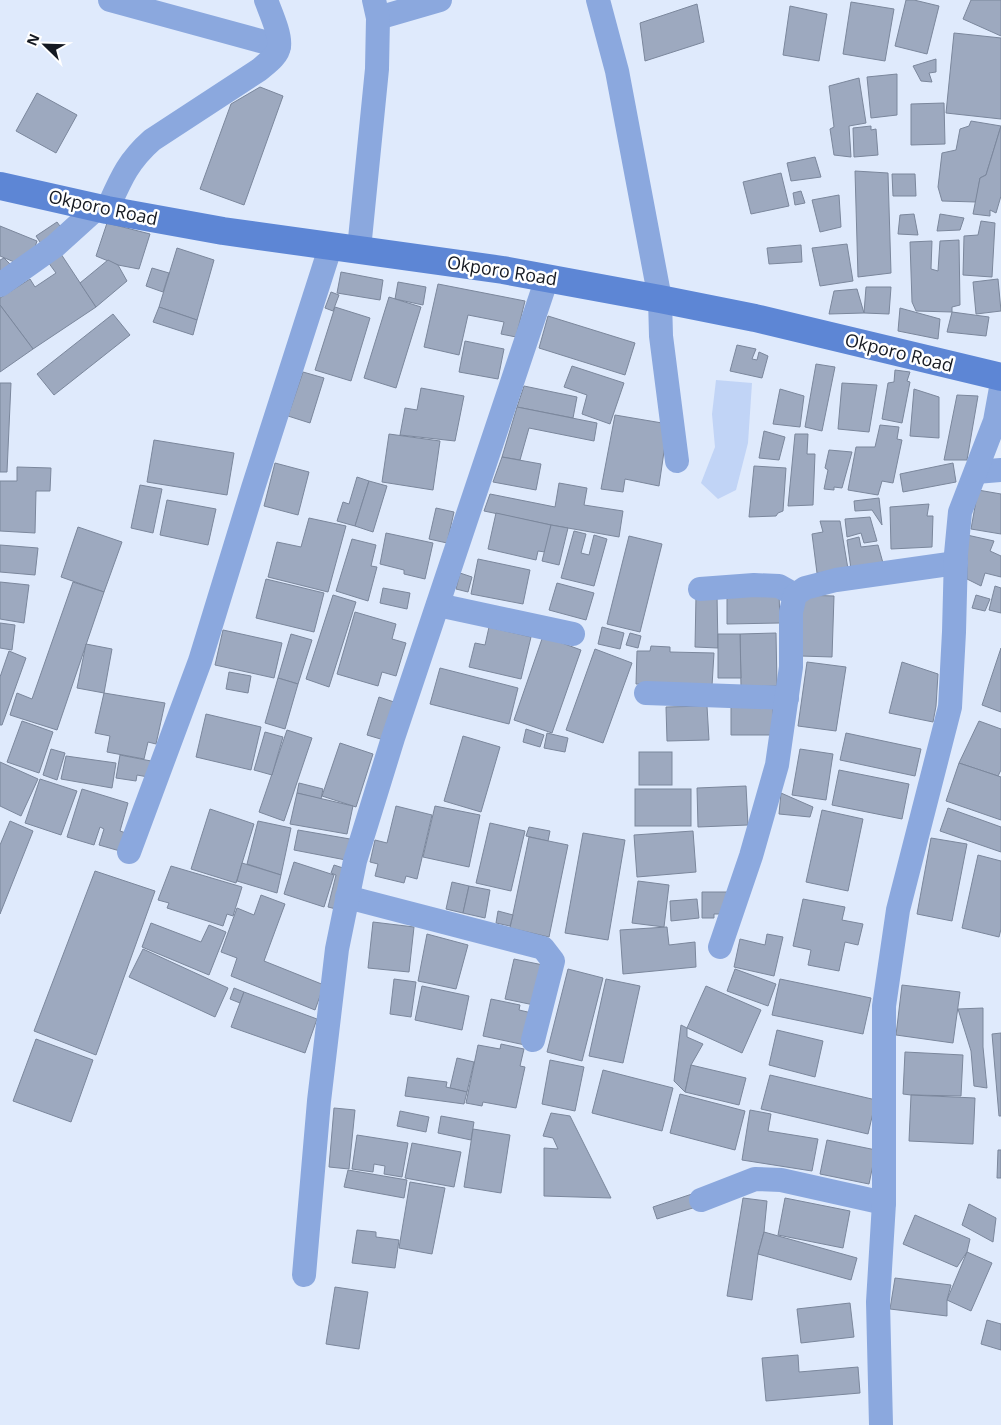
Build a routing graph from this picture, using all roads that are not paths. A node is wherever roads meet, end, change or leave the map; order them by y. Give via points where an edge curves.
1 (110, 0) edge
2 (266, 0) edge
3 (440, 0) edge
4 (598, 0) edge
5 (376, 9) edge
6 (279, 46) junction
7 (0, 186) edge
8 (102, 209) junction
9 (331, 246) junction
10 (359, 249) junction
11 (547, 278) junction
12 (0, 285) edge
13 (660, 298) junction
14 (1001, 377) edge
15 (1001, 388) edge
16 (677, 461) dead end
17 (1001, 470) edge
18 (976, 472) junction
19 (956, 563) junction
20 (700, 590) dead end
21 (795, 595) junction
22 (438, 605) junction
23 (573, 634) dead end
24 (646, 694) dead end
25 (787, 698) junction
26 (129, 852) dead end
27 (347, 897) junction
28 (720, 947) dead end
29 (533, 1040) dead end
30 (701, 1200) dead end
31 (884, 1204) junction
32 (304, 1275) dead end
33 (881, 1425) edge

1 - 6 street
2 - 6 street
3 - 5 street
4 - 13 street via 618,71
5 - 10 street via 377,69
6 - 8 street via 259,70 138,152
7 - 8 main road, Okporo Road
8 - 9 main road, Okporo Road
8 - 12 street
9 - 10 main road, Okporo Road
9 - 26 street via 200,661
10 - 11 main road, Okporo Road
11 - 13 main road, Okporo Road
11 - 22 street
13 - 14 main road, Okporo Road
13 - 16 street via 661,336
15 - 18 street via 994,422
17 - 18 street
18 - 19 street via 960,512
19 - 21 street via 836,580 805,588
19 - 31 street via 950,708 898,910 884,1006
20 - 21 street via 779,586
21 - 25 street
22 - 23 street
22 - 27 street via 392,738
24 - 25 street
25 - 28 street via 777,765
27 - 29 street via 543,948 552,961
27 - 32 street via 337,949 319,1100
30 - 31 street via 755,1179 781,1180
31 - 33 street via 878,1302

